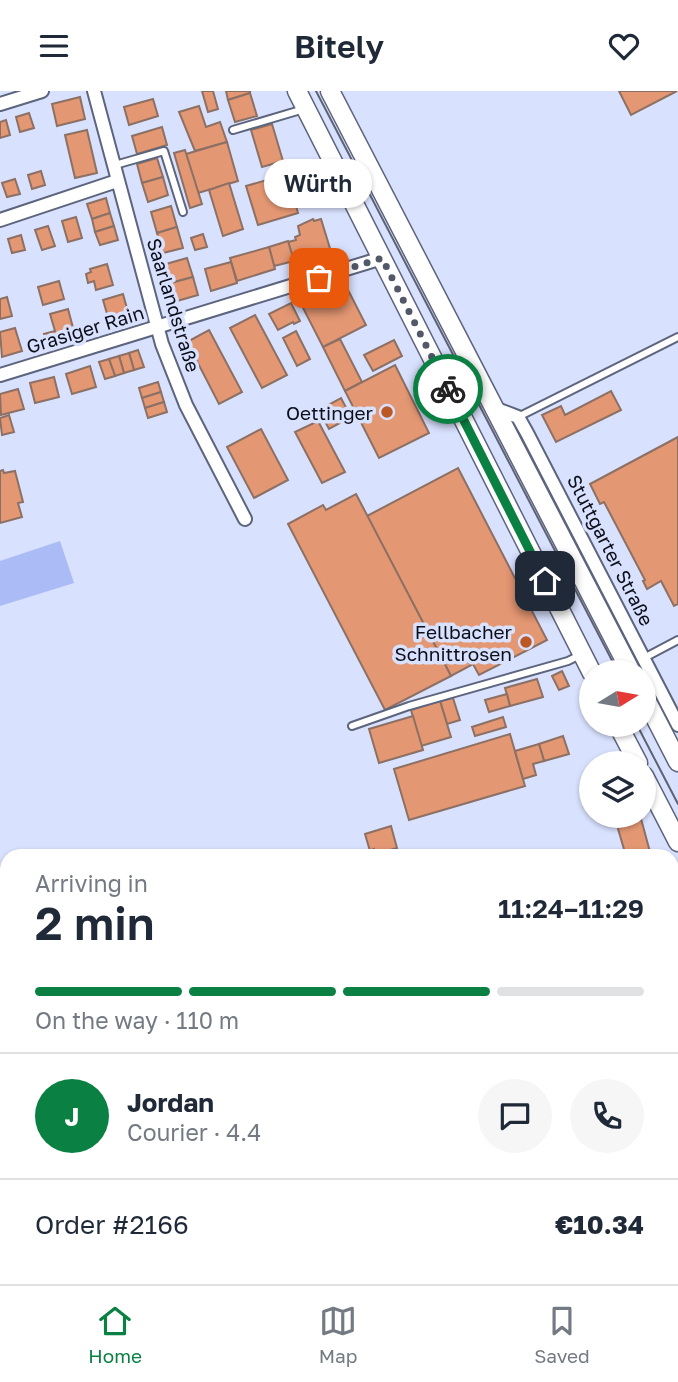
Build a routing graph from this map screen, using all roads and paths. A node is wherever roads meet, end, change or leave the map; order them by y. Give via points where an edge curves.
1 (42, 91) edge
2 (94, 91) edge
3 (297, 91) edge
4 (330, 91) edge
5 (0, 104) edge
6 (306, 109) junction
7 (233, 129) dead end
8 (113, 166) junction
9 (117, 181) junction
10 (183, 212) dead end
11 (0, 220) edge
12 (382, 258) junction
13 (158, 327) junction
14 (678, 337) edge
15 (0, 375) edge
16 (494, 408) junction
17 (518, 417) junction
18 (245, 519) dead end
19 (678, 640) edge
20 (582, 654) junction
21 (585, 660) edge
22 (634, 660) edge
23 (635, 660) edge
24 (645, 660) edge
25 (656, 693) edge
26 (656, 719) edge
27 (678, 725) edge
28 (352, 726) dead end
29 (678, 762) edge
30 (656, 795) edge
31 (671, 818) edge
32 (678, 842) edge

1 - 5 street
2 - 8 street, Saarlandstraße
3 - 6 main road
4 - 16 main road, Stuttgarter Straße
6 - 7 lane
6 - 12 main road
8 - 9 street, Saarlandstraße
8 - 10 lane via 164,151
9 - 11 street
9 - 13 street, Saarlandstraße
12 - 13 street, Grasiger Rain
12 - 20 main road
13 - 15 street, Grasiger Rain
13 - 18 street, Saarlandstraße via 186,405
14 - 17 lane
16 - 17 street
16 - 22 main road, Stuttgarter Straße
17 - 23 street, Stuttgarter Straße
19 - 24 lane
20 - 21 main road
20 - 28 lane
25 - 27 street, Stuttgarter Straße
26 - 29 main road
30 - 31 main road
31 - 32 main road

